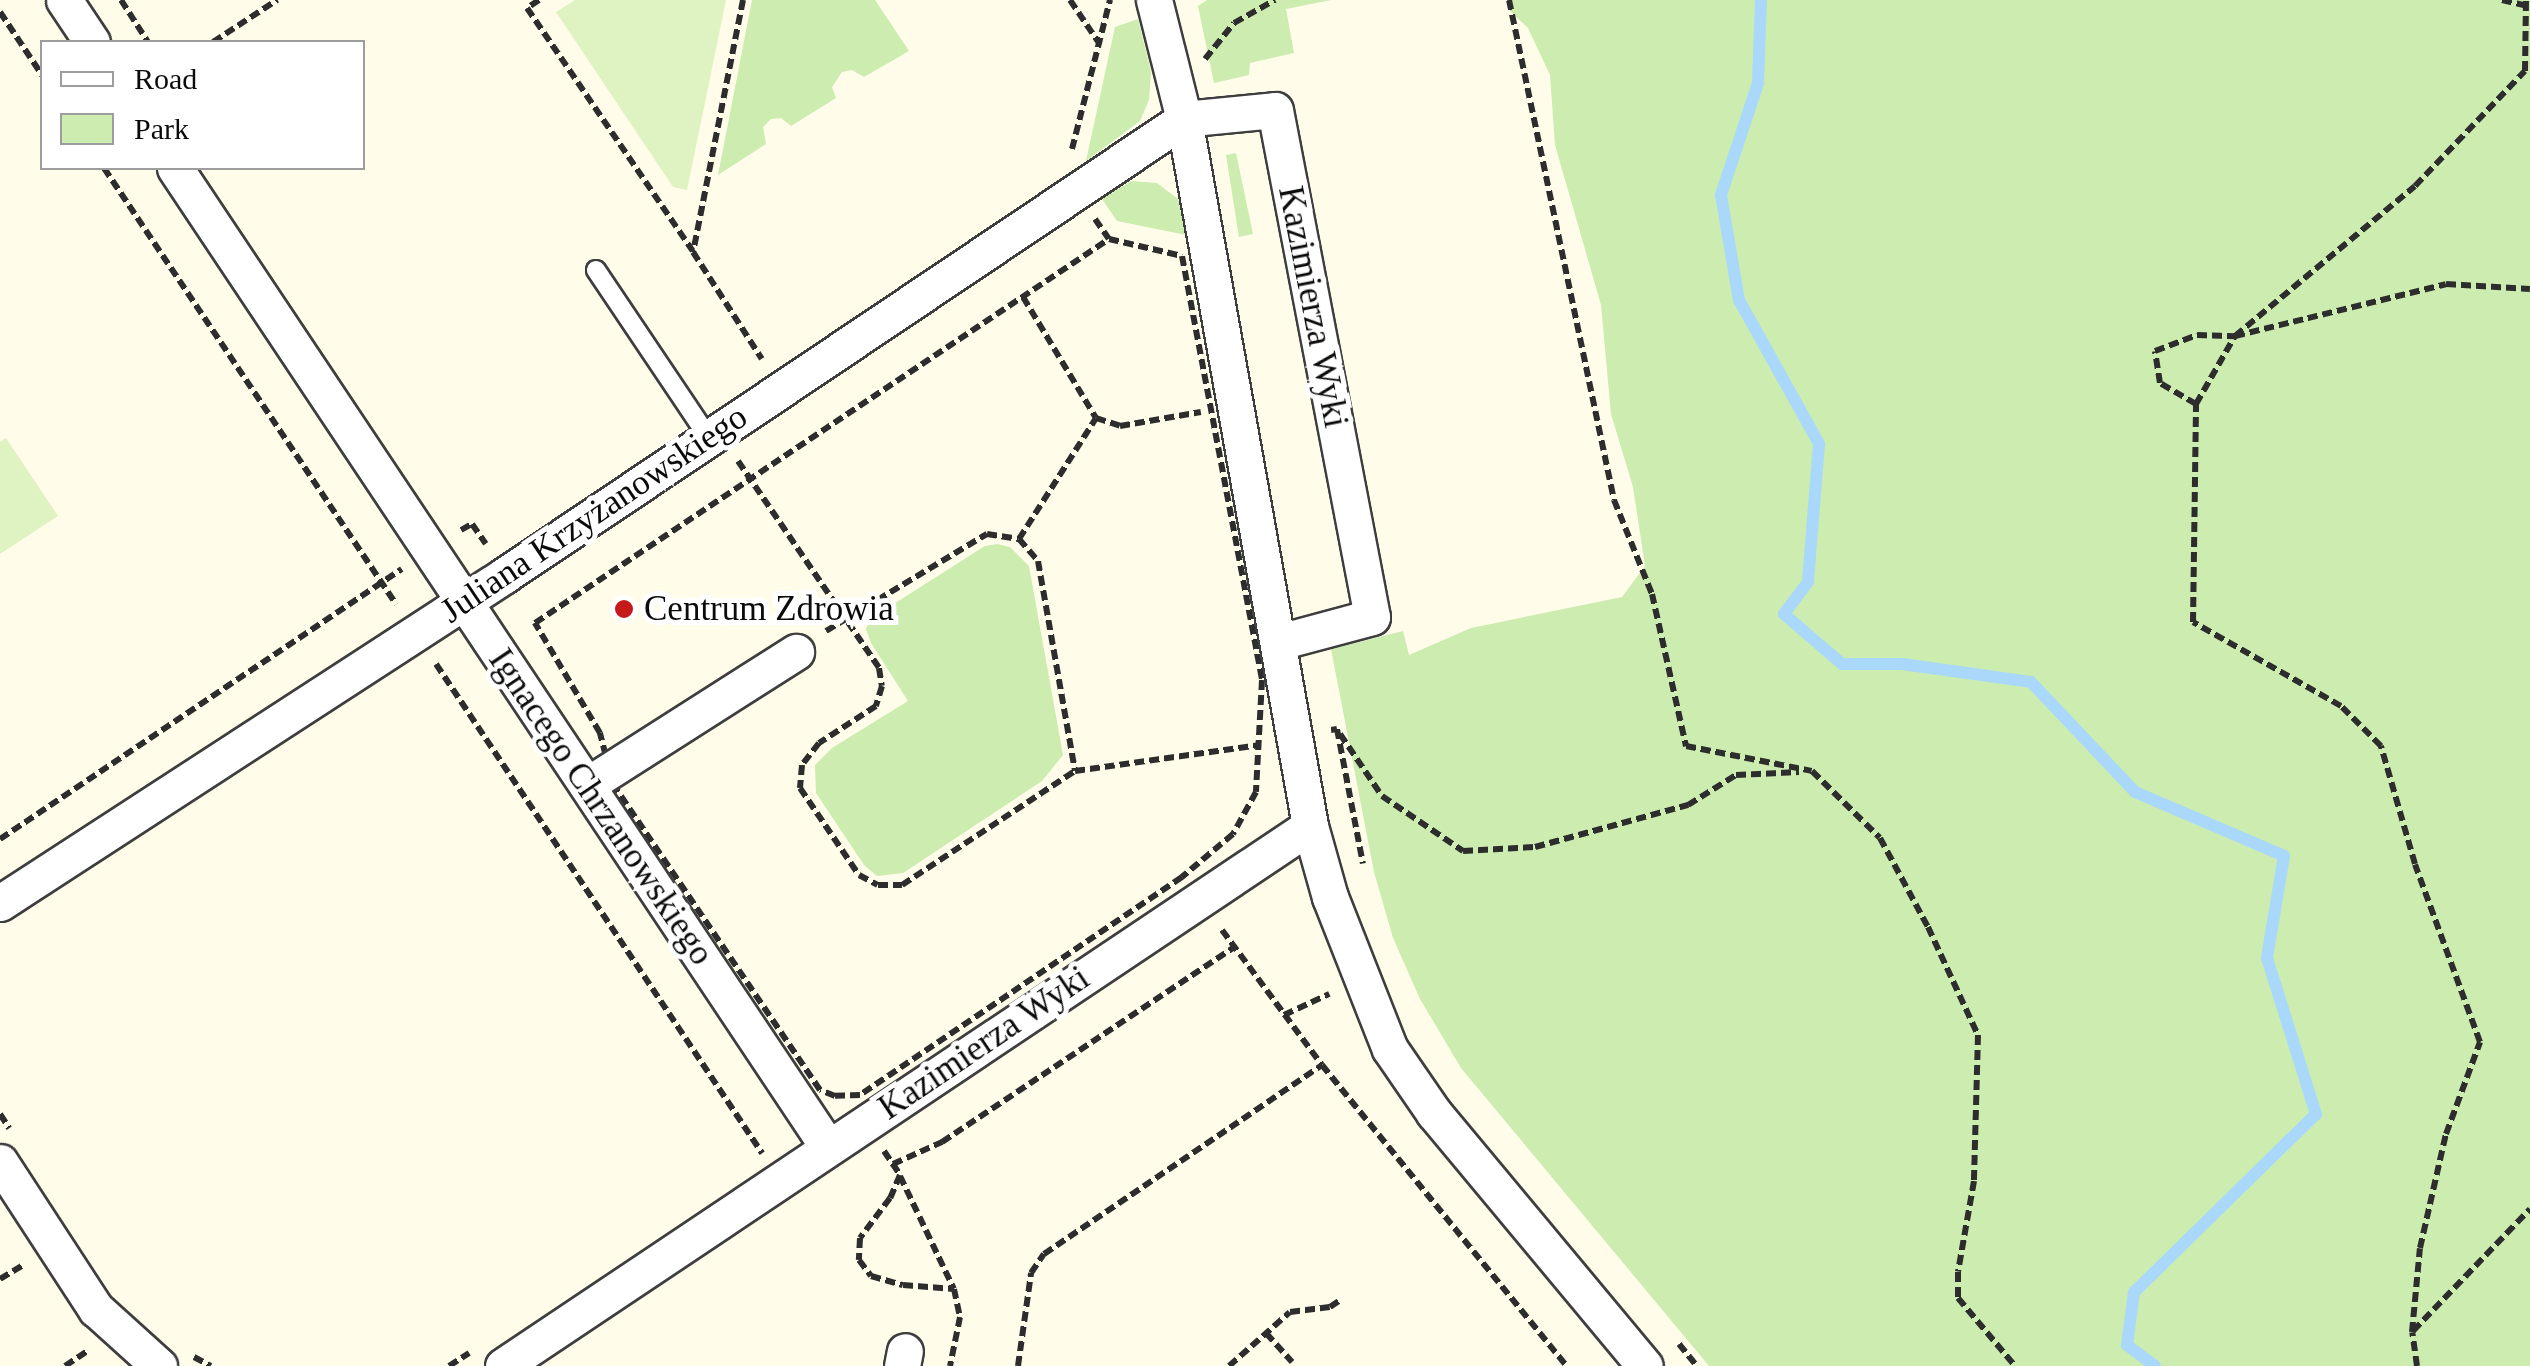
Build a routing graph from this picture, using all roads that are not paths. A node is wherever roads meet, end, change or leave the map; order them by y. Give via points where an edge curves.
1 (64, 0) edge
2 (1154, 0) edge
3 (91, 40) edge
4 (1184, 119) junction
5 (176, 170) edge
6 (596, 270) dead end
7 (713, 434) junction
8 (463, 603) junction
9 (1279, 642) junction
10 (796, 652) road end
11 (598, 778) junction
12 (1310, 826) junction
13 (0, 903) edge
14 (828, 1146) junction
15 (0, 1162) edge
16 (159, 1366) edge
17 (504, 1366) edge
18 (1645, 1366) edge

1 - 3 street
2 - 4 street
4 - 7 street, Juliana Krzyżanowskiego
4 - 9 street
4 - 9 street, Kazimierza Wyki via 1275,110 1372,617
5 - 8 street, Ignacego Chrzanowskiego
6 - 7 lane
7 - 8 street, Juliana Krzyżanowskiego
8 - 11 street, Ignacego Chrzanowskiego
8 - 13 street, Juliana Krzyżanowskiego
9 - 12 street
10 - 11 street
11 - 14 street, Ignacego Chrzanowskiego
12 - 14 street, Kazimierza Wyki via 1190,889 862,1108
12 - 18 street via 1330,897 1390,1049 1434,1113
14 - 17 street, Kazimierza Wyki
15 - 16 street via 96,1309

